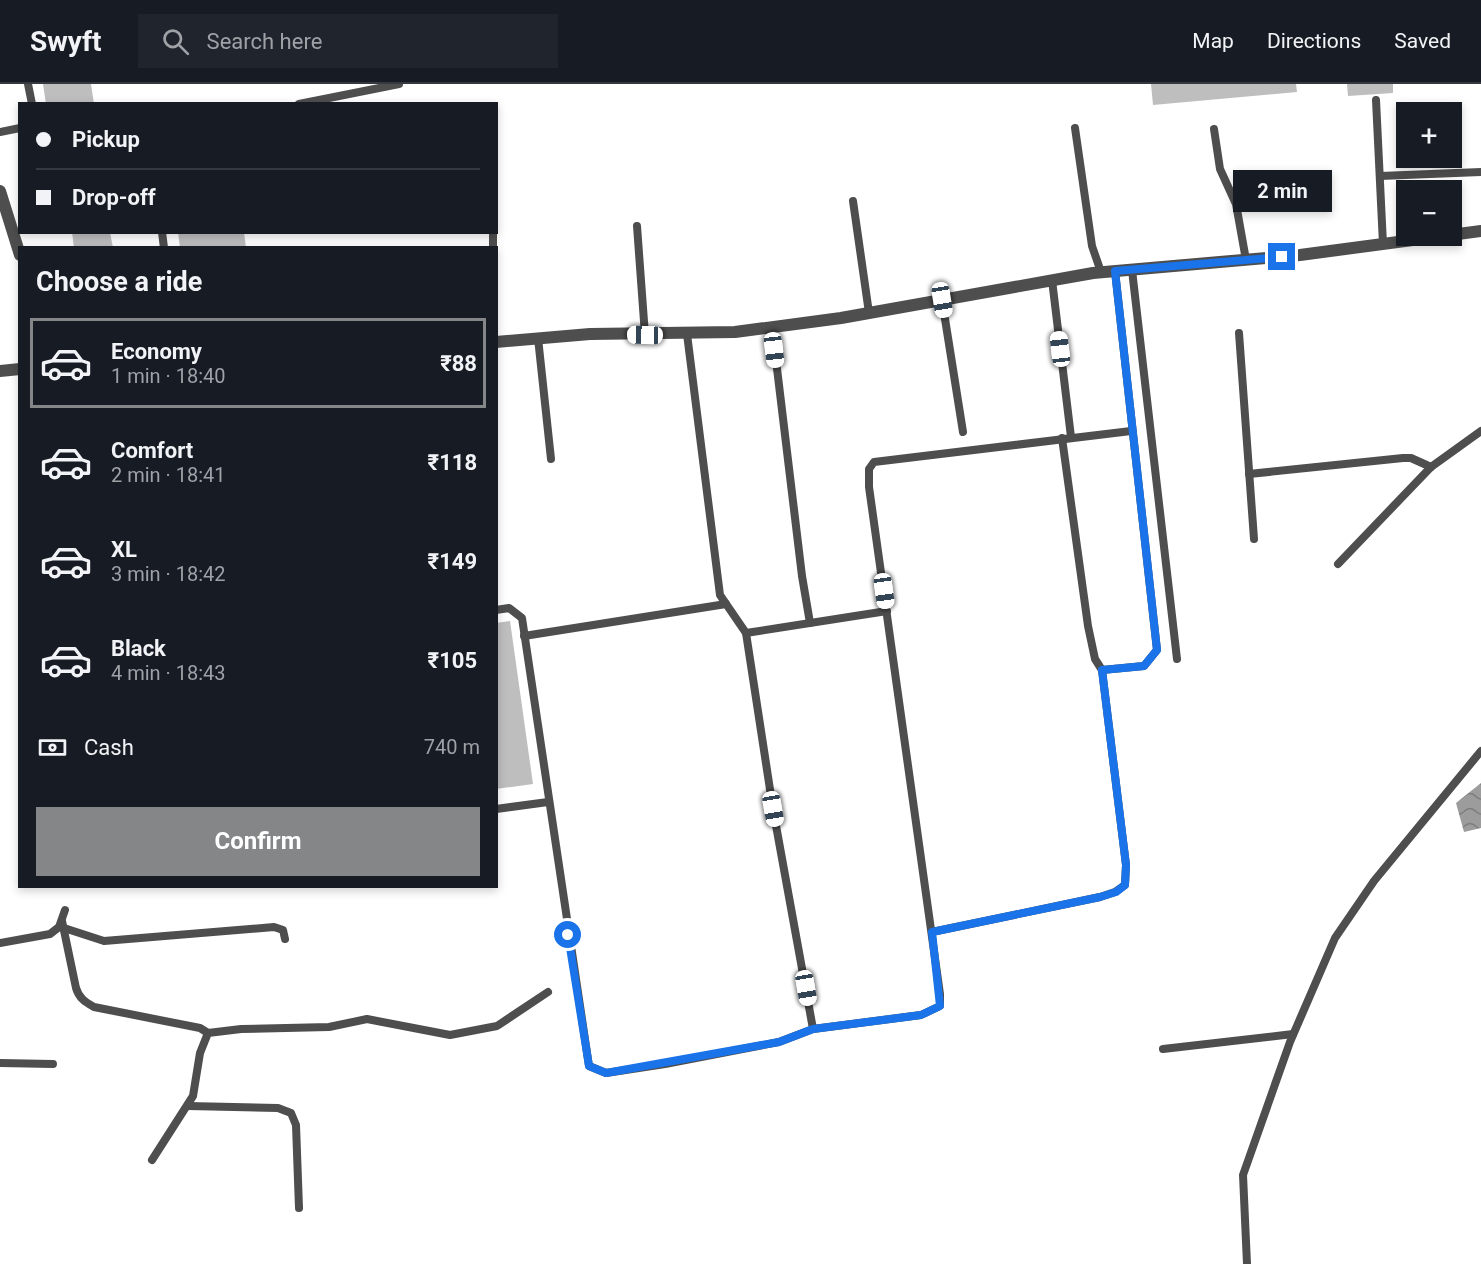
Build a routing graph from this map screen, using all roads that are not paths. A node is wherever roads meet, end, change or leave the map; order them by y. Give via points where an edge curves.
1 (28, 84) edge
2 (399, 84) edge
3 (1376, 100) dead end
4 (32, 102) edge
5 (309, 102) edge
6 (18, 128) edge
7 (1075, 128) dead end
8 (1214, 129) dead end
9 (0, 132) edge
10 (1481, 172) edge
11 (1380, 176) junction
12 (0, 190) edge
13 (853, 201) dead end
14 (637, 226) dead end
15 (1481, 231) edge
16 (1383, 244) junction
17 (18, 248) edge
18 (1246, 260) junction
19 (1132, 270) junction
20 (1115, 271) junction
21 (1101, 272) junction
22 (1052, 280) junction
23 (942, 300) junction
24 (869, 313) junction
25 (772, 327) junction
26 (1239, 333) dead end
27 (687, 334) junction
28 (645, 335) junction
29 (538, 338) junction
30 (498, 342) edge
31 (18, 369) edge
32 (0, 371) edge
33 (1131, 431) junction
34 (1481, 431) edge
35 (963, 432) dead end
36 (1067, 437) junction
37 (551, 459) dead end
38 (1431, 467) junction
39 (1249, 474) junction
40 (1254, 539) dead end
41 (1338, 564) dead end
42 (726, 604) junction
43 (498, 610) edge
44 (887, 611) junction
45 (810, 623) junction
46 (746, 633) junction
47 (524, 636) junction
48 (1176, 659) dead end
49 (1102, 670) junction
50 (1481, 751) edge
51 (548, 802) junction
52 (498, 809) edge
53 (65, 910) dead end
54 (63, 925) junction
55 (932, 932) junction
56 (285, 939) dead end
57 (0, 943) edge
58 (548, 992) dead end
59 (813, 1029) junction
60 (208, 1033) junction
61 (1293, 1034) junction
62 (1163, 1049) dead end
63 (0, 1064) edge
64 (52, 1064) dead end
65 (188, 1106) junction
66 (153, 1160) dead end
67 (298, 1208) dead end
68 (1247, 1264) edge

1 - 4 lane
2 - 5 lane
3 - 11 lane
6 - 9 lane
7 - 21 lane via 1092,246
8 - 18 lane via 1220,170 1236,204
10 - 11 lane
11 - 16 lane
12 - 17 street
13 - 24 lane
14 - 28 lane
15 - 16 street
16 - 18 street
18 - 19 street
19 - 20 street
19 - 48 lane
20 - 21 street
20 - 33 lane
21 - 22 street
22 - 23 street
22 - 36 lane
23 - 24 street
23 - 35 lane
24 - 25 street
25 - 27 street
25 - 45 lane
26 - 39 lane
27 - 28 street
27 - 42 lane via 720,595
28 - 29 street
29 - 30 street
29 - 37 lane
31 - 32 street
33 - 36 lane
33 - 49 lane via 1157,650 1144,666
34 - 38 lane
36 - 44 lane via 874,462 869,469 869,487
36 - 49 lane via 1088,626 1095,659
38 - 39 lane via 1403,458
38 - 41 lane
39 - 40 lane
42 - 46 lane
42 - 47 lane
43 - 47 lane via 509,608 522,618
44 - 45 lane
44 - 55 lane
45 - 46 lane
46 - 59 lane
47 - 51 lane
49 - 55 lane via 1126,865 1125,885 1100,897
50 - 61 lane via 1388,863 1335,938
51 - 52 lane
51 - 59 lane via 589,1066 606,1073 665,1064 779,1042
53 - 54 lane
54 - 56 lane via 104,941 274,927 283,930
54 - 57 lane via 50,934
54 - 60 lane via 76,988 84,1002
55 - 59 lane via 940,1006 921,1015
58 - 60 lane via 497,1026 450,1035 368,1019 329,1027
60 - 65 lane
61 - 62 lane
61 - 68 lane via 1243,1175
63 - 64 lane
65 - 66 lane
65 - 67 lane via 278,1108 291,1113 296,1125

